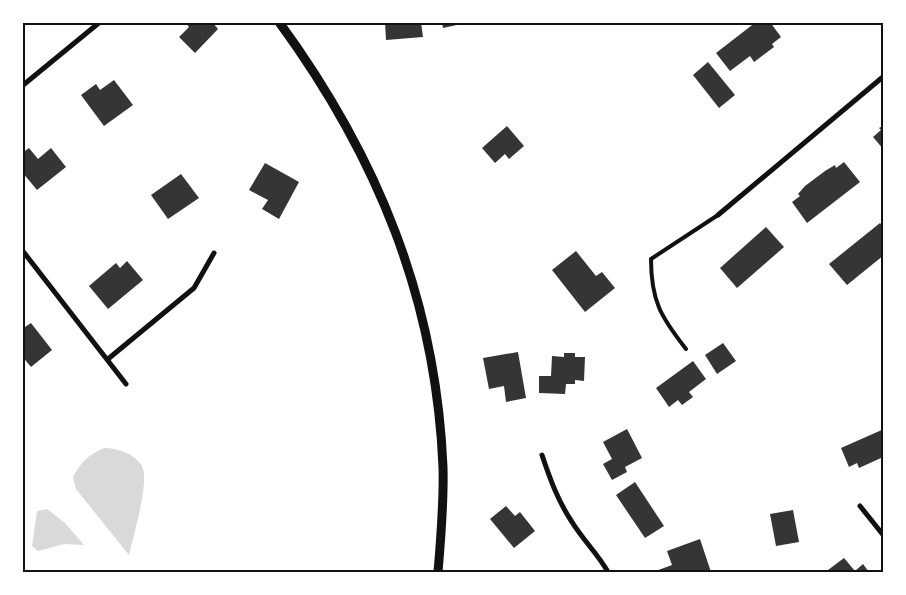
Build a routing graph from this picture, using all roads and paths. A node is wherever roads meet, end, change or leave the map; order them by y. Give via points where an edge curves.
1 (100, 22) edge
2 (278, 22) edge
3 (884, 76) edge
4 (22, 86) edge
5 (718, 215) joint
6 (22, 250) edge
7 (214, 253) dead end
8 (686, 349) dead end
9 (108, 360) junction
10 (126, 384) dead end
11 (542, 455) dead end
12 (860, 506) dead end
13 (884, 536) edge
14 (438, 572) edge
15 (608, 572) edge

1 - 4 street
2 - 14 street via 313,70 359,148 377,184 416,291 439,407 443,468
3 - 5 street
5 - 8 lane via 651,259 656,300 668,326
6 - 9 street
7 - 9 street via 194,288
9 - 10 street
11 - 15 street via 554,492
12 - 13 street

